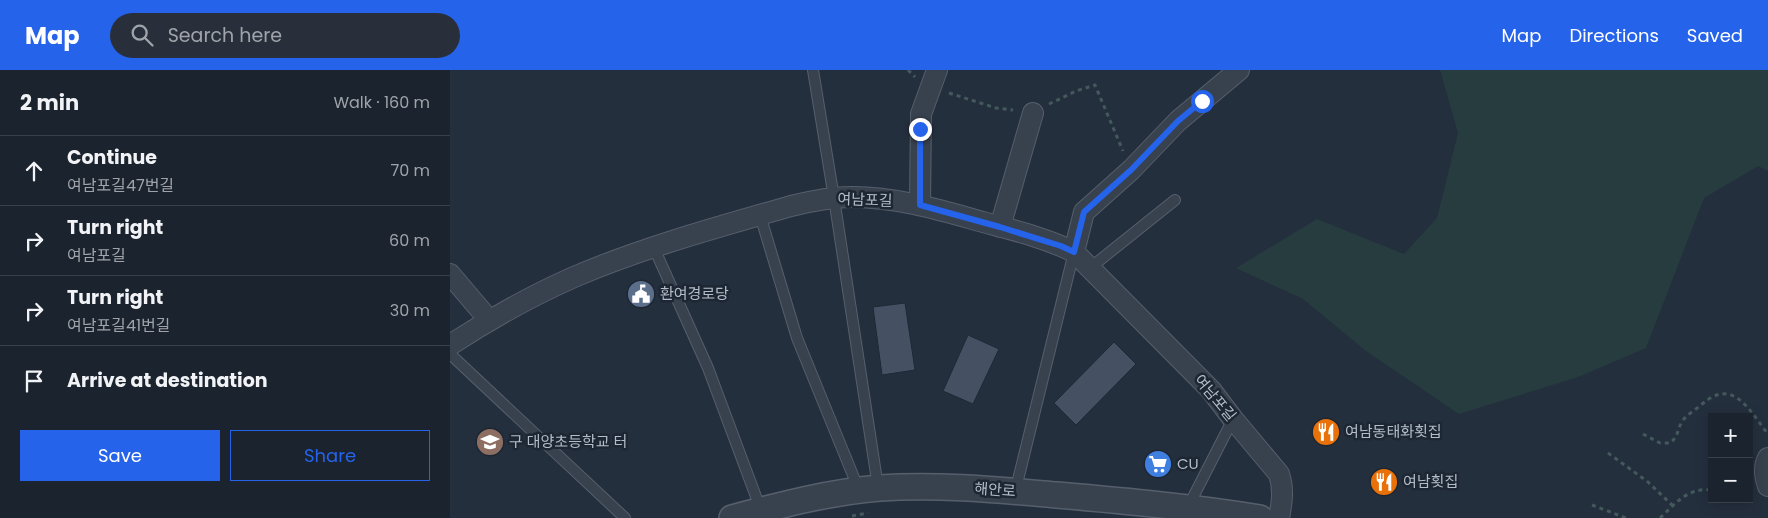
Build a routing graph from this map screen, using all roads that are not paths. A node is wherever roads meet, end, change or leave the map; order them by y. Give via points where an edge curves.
1 (813, 70) edge
2 (936, 70) edge
3 (1239, 70) edge
4 (1033, 113) dead end
5 (834, 198) junction
6 (1175, 200) dead end
7 (920, 205) junction
8 (760, 215) junction
9 (1000, 227) junction
10 (654, 248) junction
11 (1074, 252) junction
12 (1090, 268) junction
13 (450, 274) edge
14 (489, 320) junction
15 (450, 345) edge
16 (450, 354) edge
17 (1233, 420) junction
18 (1768, 458) edge
19 (1768, 486) edge
20 (1015, 492) junction
21 (871, 497) junction
22 (1188, 507) junction
23 (762, 511) junction
24 (625, 518) edge
25 (732, 518) edge
26 (1260, 518) edge
27 (1279, 518) edge

1 - 5 lane
2 - 7 street via 922,114
3 - 11 street via 1178,121 1131,170 1084,212
4 - 9 street
5 - 7 street, 여남포길 via 867,198
5 - 8 street, 여남포길
5 - 21 lane
6 - 12 lane
7 - 9 street, 여남포길
8 - 10 street, 여남포길
8 - 21 lane via 797,338
9 - 11 street, 여남포길
10 - 14 street, 여남포길 via 547,289
10 - 23 lane via 708,368
11 - 12 street, 여남포길
11 - 20 lane
12 - 17 street, 여남포길 via 1211,390
13 - 14 street
14 - 15 street, 여남포길
16 - 24 lane
17 - 22 lane
17 - 27 street, 여남포길 via 1279,474 1283,496
18 - 19 street via 1764,475
20 - 21 street, 해안로 via 935,487
20 - 22 street, 해안로
21 - 23 street, 해안로 via 832,495
22 - 26 street, 해안로
23 - 25 street, 해안로

